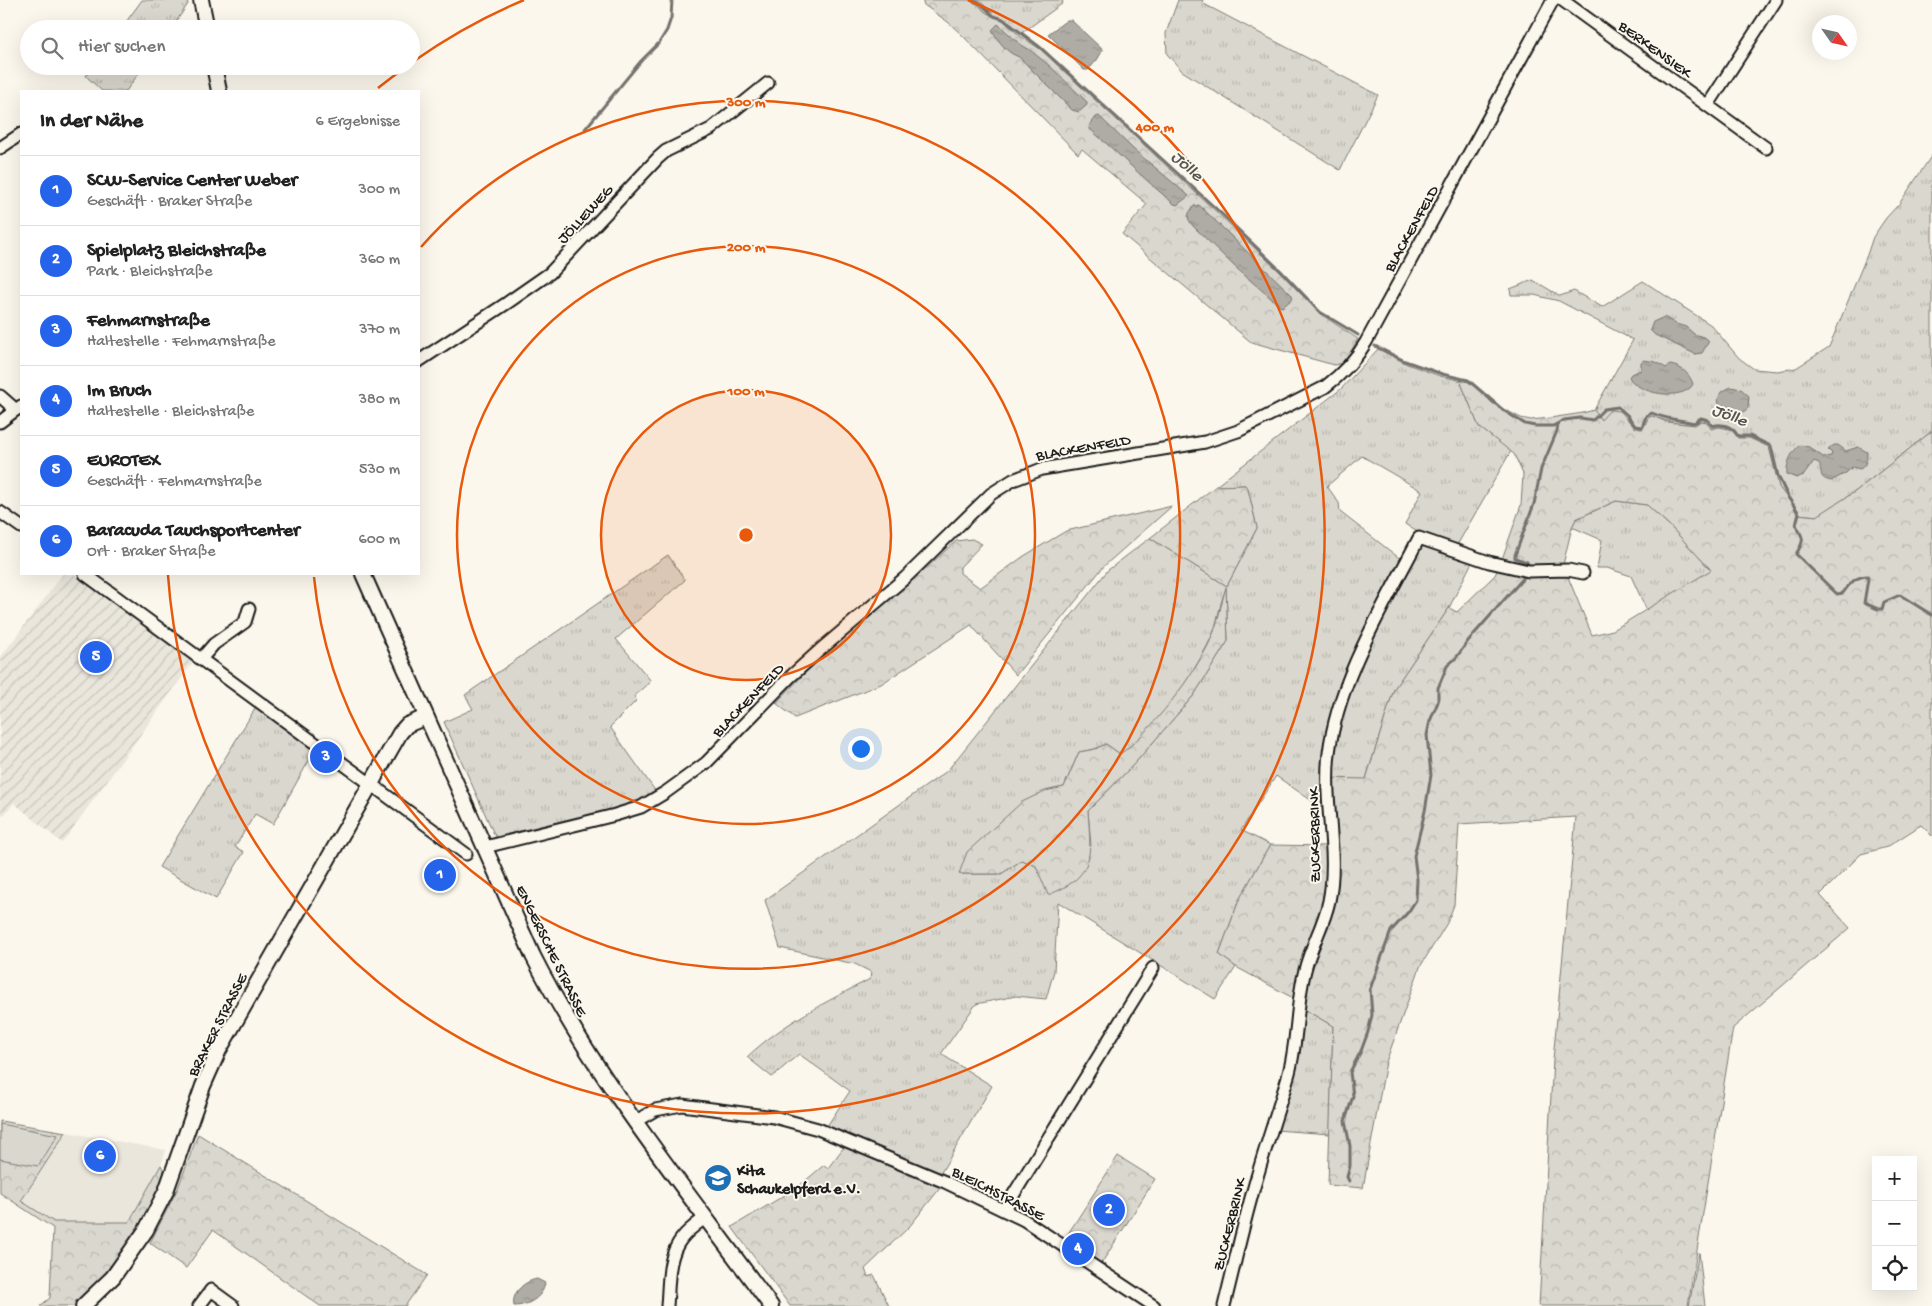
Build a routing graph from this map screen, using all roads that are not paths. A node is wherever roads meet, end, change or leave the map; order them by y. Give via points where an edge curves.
1 (201, 0) edge
2 (1553, 0) edge
3 (1562, 0) edge
4 (1776, 0) edge
5 (204, 20) edge
6 (216, 75) edge
7 (768, 83) dead end
8 (219, 90) edge
9 (1708, 105) junction
10 (20, 135) edge
11 (0, 148) edge
12 (1766, 148) dead end
13 (420, 360) edge
14 (0, 396) edge
15 (19, 408) edge
16 (0, 422) edge
17 (0, 512) edge
18 (20, 526) edge
19 (1583, 573) dead end
20 (86, 575) edge
21 (363, 575) edge
22 (249, 609) dead end
23 (201, 659) junction
24 (426, 717) junction
25 (371, 784) junction
26 (485, 847) junction
27 (466, 854) dead end
28 (1154, 968) dead end
29 (636, 1121) junction
30 (1004, 1210) junction
31 (706, 1217) junction
32 (83, 1306) edge
33 (199, 1306) edge
34 (233, 1306) edge
35 (667, 1306) edge
36 (771, 1306) edge
37 (1154, 1306) edge
38 (1224, 1306) edge

1 - 5 main road
2 - 26 street, BLACKENFELD via 1366,342 1353,362 1325,387 1238,431 1205,442 1042,469 1013,480 991,494 905,578 790,677 706,763 666,792 641,806 616,814
3 - 9 street, BERKENSIEK
4 - 9 street
6 - 8 main road
7 - 13 street, JÖLLEWEG via 711,129 666,151 550,273
9 - 12 street, BERKENSIEK
10 - 11 street
14 - 15 street
15 - 16 street
17 - 18 street
19 - 38 street, ZUCKERBRINK via 1529,571 1489,562 1419,538 1356,662 1333,729 1329,752 1333,863 1328,903 1304,972 1289,1072 1256,1178
20 - 23 street
21 - 24 main road, ENGERSCHE STRASSE
22 - 23 street via 244,622 214,644
23 - 25 street
24 - 25 main road, BRAKER STRASSE via 403,729
24 - 26 main road, ENGERSCHE STRASSE
25 - 27 street
25 - 32 main road, BRAKER STRASSE via 219,1050 166,1191 146,1230 113,1277
26 - 29 main road, ENGERSCHE STRASSE via 533,956 562,1012
28 - 30 street
29 - 30 street, BLEICHSTRASSE via 655,1110 682,1105 774,1117 818,1129
29 - 31 main road, ENGERSCHE STRASSE
30 - 37 street, BLEICHSTRASSE
31 - 35 street via 678,1243 670,1268
31 - 36 main road, ENGERSCHE STRASSE
33 - 34 street via 211,1290

